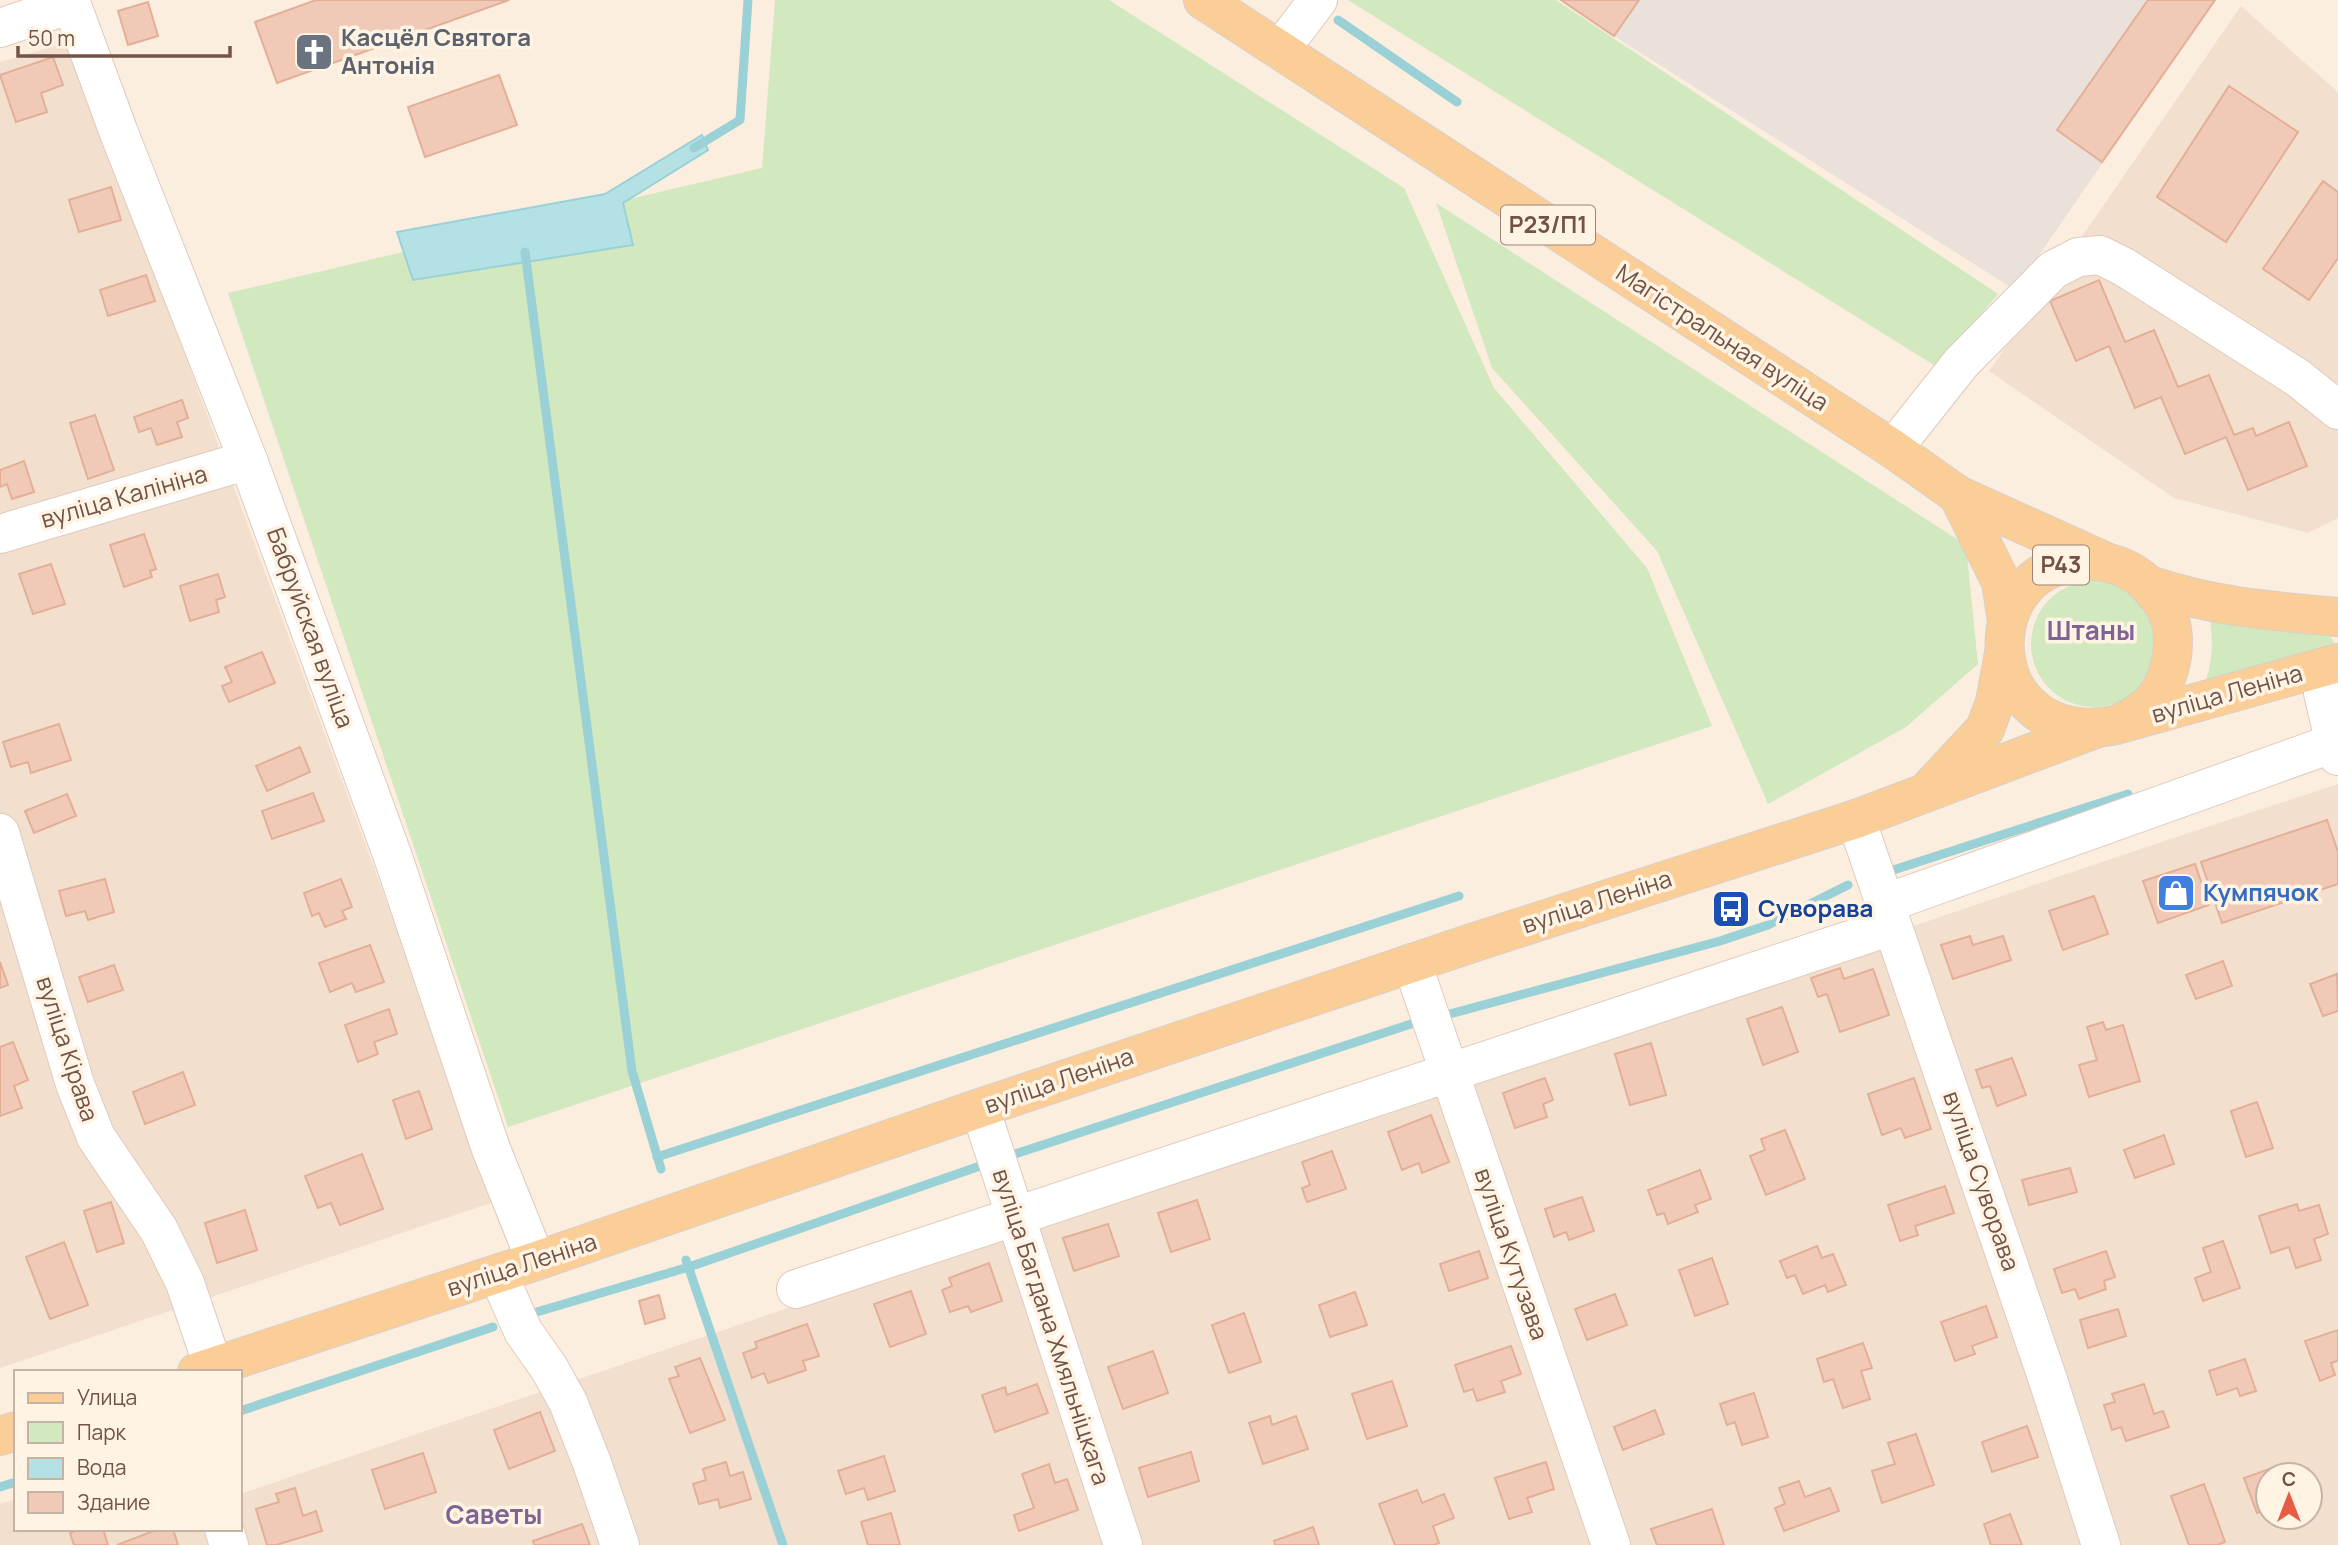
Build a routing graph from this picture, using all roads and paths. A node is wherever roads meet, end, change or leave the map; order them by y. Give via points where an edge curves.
1 (1203, 0) edge
2 (1318, 0) edge
3 (71, 2) edge
4 (0, 28) edge
5 (1280, 50) junction
6 (2338, 410) edge
7 (1894, 449) junction
8 (248, 460) junction
9 (1958, 495) junction
10 (0, 534) edge
11 (2104, 561) junction
12 (2149, 585) junction
13 (2338, 617) edge
14 (2005, 636) junction
15 (2338, 665) edge
16 (2106, 727) junction
17 (2336, 749) edge
18 (1922, 795) junction
19 (1856, 819) junction
20 (0, 833) edge
21 (1888, 915) junction
22 (1412, 963) junction
23 (1449, 1073) junction
24 (980, 1108) junction
25 (1014, 1217) junction
26 (536, 1261) junction
27 (498, 1274) junction
28 (796, 1289) dead end
29 (205, 1369) edge
30 (620, 1545) edge
31 (1123, 1545) edge
32 (1611, 1545) edge
33 (2101, 1545) edge

1 - 5 main road, Магістральная вуліца / Р23/П1
2 - 5 street
3 - 4 street
3 - 8 street, Бабруйская вуліца
5 - 7 main road, Магістральная вуліца / Р23/П1
6 - 7 street via 2298,378 2100,255 2078,257 2053,270 1961,363
7 - 9 main road, Магістральная вуліца / Р23/П1
8 - 10 street, вуліца Калініна
8 - 26 street, Бабруйская вуліца via 393,857 491,1149
9 - 11 main road, Магістральная вуліца / Р23/П1
9 - 14 main road, Магістральная вуліца / Р23/П1 via 2000,582
11 - 12 main road, Р43 via 2128,569
11 - 14 main road, Р43 via 2079,560 2034,580 2017,598
12 - 13 main road, Р43 via 2247,609
12 - 16 main road, Р43 via 2165,608 2173,635 2171,664 2160,690 2141,711
14 - 16 main road, Р43 via 2009,673 2033,709 2073,727
14 - 18 main road, вуліца Леніна / Р43 via 1995,702 1985,729
15 - 16 main road, вуліца Леніна / Р43
15 - 17 street via 2323,693
16 - 18 main road, вуліца Леніна / Р43
17 - 21 street
18 - 19 main road, вуліца Леніна / Р43
19 - 21 street, вуліца Суворава
19 - 22 main road, вуліца Леніна / Р43
20 - 29 street, вуліца Кірава via 75,1084 96,1137 159,1230 185,1283
21 - 23 street
21 - 33 street, вуліца Суворава via 2035,1338
22 - 23 street, вуліца Кутузава
22 - 24 main road, вуліца Леніна / Р43
23 - 25 street
23 - 32 street, вуліца Кутузава
24 - 25 street, вуліца Багдана Хмяльніцкага
24 - 26 main road, вуліца Леніна / Р43
25 - 28 street
25 - 31 street, вуліца Багдана Хмяльніцкага
26 - 27 main road, вуліца Леніна / Р43
27 - 29 main road, вуліца Леніна / Р43
27 - 30 street via 523,1331 568,1402

